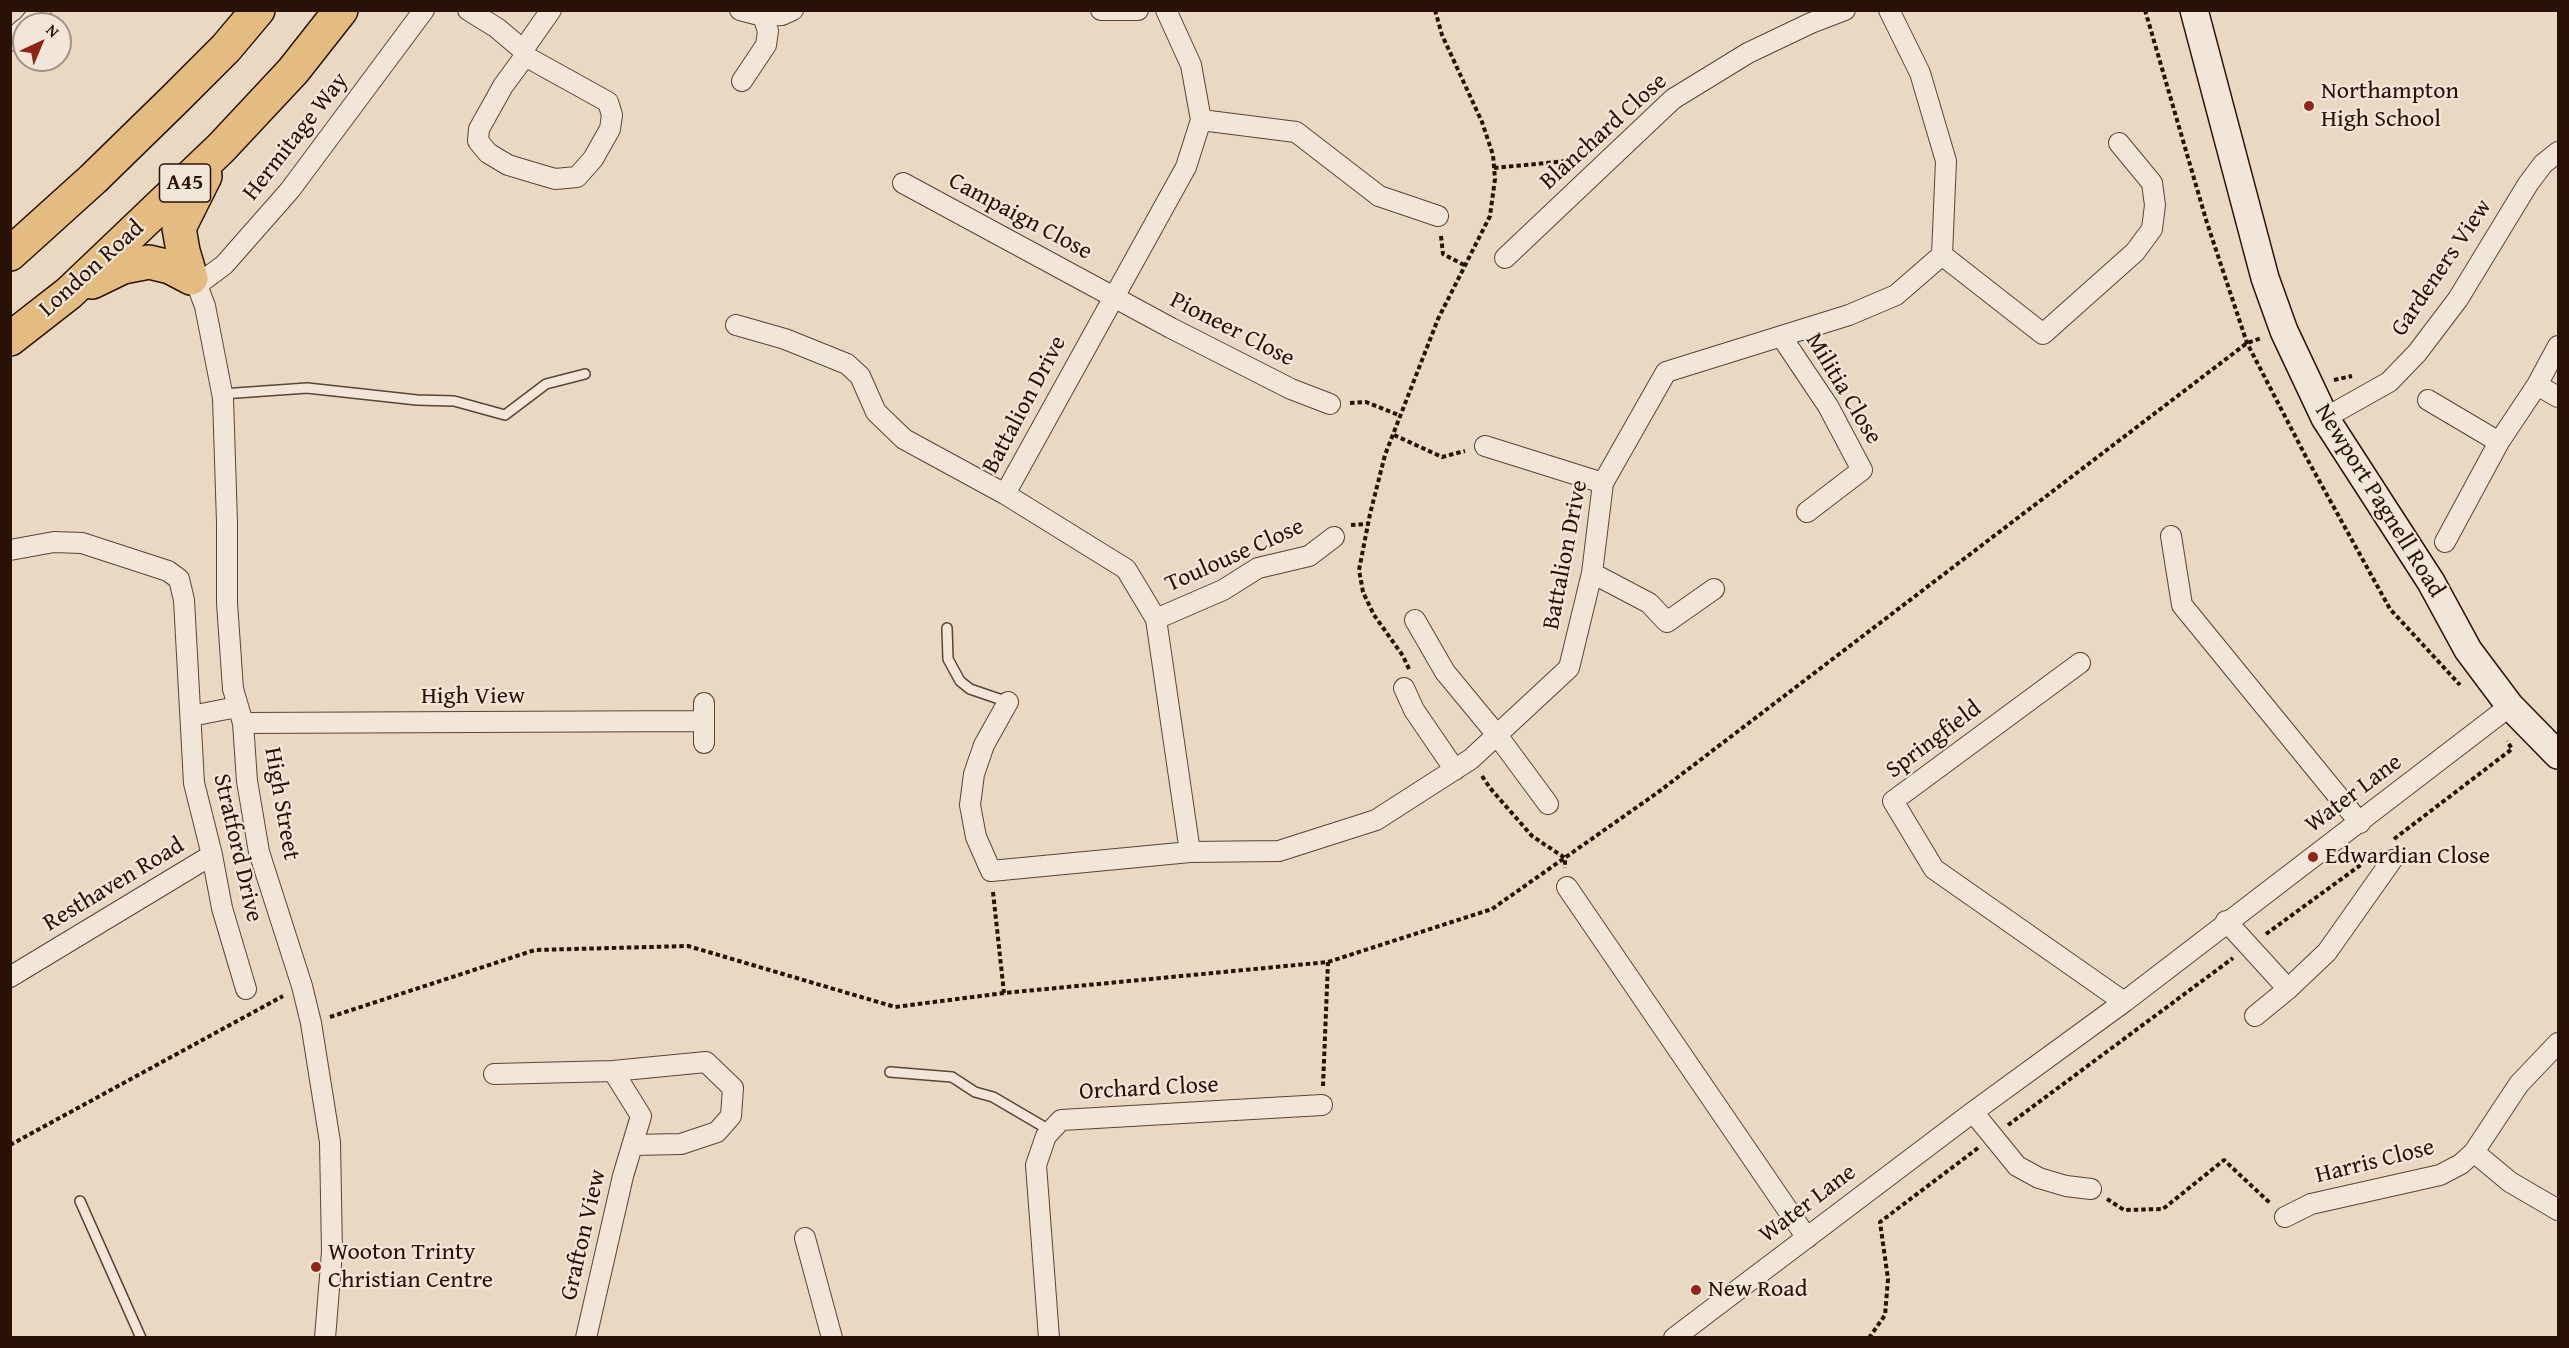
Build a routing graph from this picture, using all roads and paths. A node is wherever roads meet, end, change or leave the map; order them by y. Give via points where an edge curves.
1 (258, 10) edge
2 (341, 10) edge
3 (424, 10) edge
4 (468, 10) edge
5 (551, 10) edge
6 (740, 10) edge
7 (793, 10) edge
8 (1101, 10) edge
9 (1138, 10) edge
10 (1166, 10) edge
11 (1435, 10) edge
12 (1845, 10) edge
13 (1889, 10) edge
14 (2145, 10) edge
15 (2194, 10) edge
16 (763, 16) junction
17 (524, 53) junction
18 (742, 81) dead end
19 (1201, 120) junction
20 (2119, 143) dead end
21 (220, 148) junction
22 (2559, 152) edge
23 (1613, 156) junction
24 (1494, 168) junction
25 (903, 183) dead end
26 (1438, 216) joint
27 (10, 254) edge
28 (1942, 255) junction
29 (1506, 258) dead end
30 (1466, 266) junction
31 (194, 281) junction
32 (69, 293) junction
33 (1113, 297) junction
34 (736, 325) dead end
35 (1781, 336) junction
36 (10, 339) edge
37 (2559, 346) edge
38 (585, 374) dead end
39 (2330, 376) dead end
40 (2354, 376) dead end
41 (2537, 385) junction
42 (222, 393) junction
43 (2559, 397) edge
44 (2427, 400) dead end
45 (1330, 404) joint
46 (1401, 416) junction
47 (2325, 418) junction
48 (1394, 435) junction
49 (2499, 442) junction
50 (1485, 446) joint
51 (1603, 483) junction
52 (1005, 494) junction
53 (1807, 512) dead end
54 (2171, 536) dead end
55 (1334, 537) dead end
56 (2445, 542) dead end
57 (10, 550) edge
58 (1592, 573) junction
59 (1714, 589) dead end
60 (1156, 619) junction
61 (1415, 620) dead end
62 (947, 628) dead end
63 (2080, 663) dead end
64 (1408, 682) joint
65 (2461, 686) dead end
66 (1008, 702) joint
67 (2502, 713) junction
68 (240, 715) junction
69 (191, 716) junction
70 (1497, 735) junction
71 (704, 743) dead end
72 (2559, 755) edge
73 (1463, 765) junction
74 (1548, 804) dead end
75 (2360, 823) junction
76 (2391, 851) joint
77 (1190, 852) junction
78 (212, 855) junction
79 (2371, 857) dead end
80 (1559, 863) dead end
81 (1565, 864) junction
82 (991, 871) junction
83 (1567, 887) joint
84 (2226, 921) junction
85 (2248, 947) junction
86 (1328, 962) dead end
87 (10, 977) edge
88 (302, 986) junction
89 (246, 989) dead end
90 (2288, 989) junction
91 (1004, 993) dead end
92 (2124, 1002) junction
93 (2255, 1016) dead end
94 (2559, 1043) edge
95 (613, 1071) junction
96 (890, 1072) dead end
97 (494, 1074) dead end
98 (1322, 1105) joint
99 (1973, 1112) junction
100 (1051, 1131) junction
101 (1992, 1138) junction
102 (633, 1144) junction
103 (10, 1145) edge
104 (2474, 1152) junction
105 (2091, 1190) joint
106 (80, 1201) dead end
107 (2559, 1210) edge
108 (2285, 1217) joint
109 (805, 1238) dead end
110 (1807, 1238) junction
111 (141, 1338) edge
112 (325, 1338) edge
113 (586, 1338) edge
114 (832, 1338) edge
115 (1049, 1338) edge
116 (1674, 1338) edge
117 (1869, 1338) edge

1 - 27 highway, A45 via 226,48 93,179
2 - 21 highway, London Road / A45 via 293,71
3 - 31 street, Hermitage Way via 290,190 224,266
4 - 17 street via 497,28
5 - 17 street
6 - 16 street
7 - 16 street
8 - 9 street
10 - 19 street, Battalion Drive via 1191,64
11 - 24 path via 1442,35 1482,122 1494,155
12 - 23 street, Blanchard Close via 1748,53 1673,99
13 - 28 street via 1920,73 1947,161
14 - 65 path via 2207,223 2247,343 2390,609
15 - 47 main road, Newport Pagnell Road via 2265,278 2284,331
16 - 18 street via 768,31 766,45
17 - 17 street via 479,129 478,141 488,153 508,165 555,179 577,177 610,129 612,115 608,102
19 - 26 street via 1296,132 1379,196
19 - 33 street, Battalion Drive via 1186,167
20 - 28 street via 2152,183 2156,205 2152,229 2135,252 2043,334
21 - 31 highway via 180,228
21 - 32 highway, London Road / A45
22 - 47 street, Gardeners View via 2543,164 2528,184 2458,299 2417,353 2389,382
23 - 24 path
23 - 29 street, Blanchard Close
24 - 30 path via 1490,216
25 - 33 street, Campaign Close
26 - 30 path via 1443,254
28 - 35 street, Battalion Drive via 1896,295 1849,315
30 - 46 path via 1438,319
31 - 32 highway via 170,267 148,262 123,267
31 - 42 street, High Street via 205,306
32 - 36 highway, London Road / A45
33 - 45 street, Pioneer Close via 1291,389
33 - 52 street, Battalion Drive
34 - 52 street via 785,339 847,364 860,376 876,412 904,439
35 - 51 street, Battalion Drive via 1666,372
35 - 53 street, Militia Close via 1828,406 1862,470
37 - 41 street
38 - 42 lane via 546,384 505,415 454,401 308,388
39 - 40 path via 2336,381
41 - 43 street
41 - 49 street
42 - 68 street, High Street via 227,603 233,689
44 - 49 street
45 - 46 path via 1366,402
46 - 48 path
47 - 67 main road, Newport Pagnell Road via 2431,582
48 - 50 path via 1442,457
48 - 64 path via 1385,455 1359,570 1363,592 1374,615 1403,656
49 - 56 street
50 - 51 street
51 - 58 street, Battalion Drive
52 - 60 street, Battalion Drive via 1126,568
54 - 75 street via 2182,605
55 - 60 street, Toulouse Close via 1309,556 1258,568 1223,590
57 - 69 street, Stratford Drive via 54,542 82,543 175,574 182,585 184,600
58 - 59 street via 1649,603 1666,622
58 - 70 street, Battalion Drive via 1569,669
60 - 77 street, Battalion Drive
61 - 70 street via 1445,672
62 - 66 lane via 948,659 960,681
63 - 92 street, Springfield via 1893,801 1934,869
64 - 73 street via 1414,710
66 - 82 street via 984,745 974,774 970,805 976,837
67 - 72 main road, Newport Pagnell Road
67 - 75 street, Water Lane
67 - 76 path via 2512,749
68 - 69 street
68 - 71 street, High View via 704,712
68 - 88 street, High Street via 259,852
69 - 78 street, Stratford Drive via 194,783
70 - 73 street, Battalion Drive
70 - 74 street
73 - 77 street, Battalion Drive via 1376,820 1279,851
73 - 81 path via 1490,788 1532,836 1566,857
75 - 84 street, Water Lane
76 - 90 street via 2326,952
77 - 82 street, Battalion Drive
78 - 87 street, Resthaven Road
78 - 89 street, Stratford Drive via 222,908
79 - 85 path
80 - 81 path
81 - 83 path
82 - 91 path
83 - 110 street
84 - 85 street
84 - 92 street, Water Lane
85 - 90 street
85 - 101 path
86 - 98 path
88 - 103 path
88 - 112 street, High Street via 330,1142 332,1252
90 - 93 street
92 - 99 street, Water Lane
94 - 104 street, Harris Close via 2519,1084
95 - 97 street, Grafton View
95 - 102 street, Grafton View via 641,1116
95 - 102 street, Grafton View via 706,1062 733,1088 731,1116 717,1132 681,1144
96 - 100 lane via 952,1077
98 - 100 street, Orchard Close via 1060,1120
99 - 101 street
99 - 110 street, Water Lane
100 - 115 street via 1036,1165
101 - 105 street via 2017,1166 2039,1178
101 - 117 path via 1880,1222 1888,1279 1885,1315
102 - 113 street, Grafton View
104 - 107 street via 2510,1182
104 - 108 street, Harris Close via 2440,1175 2311,1204
105 - 108 path via 2124,1210 2163,1209 2224,1160
106 - 111 lane
109 - 114 street
110 - 116 street, Water Lane

